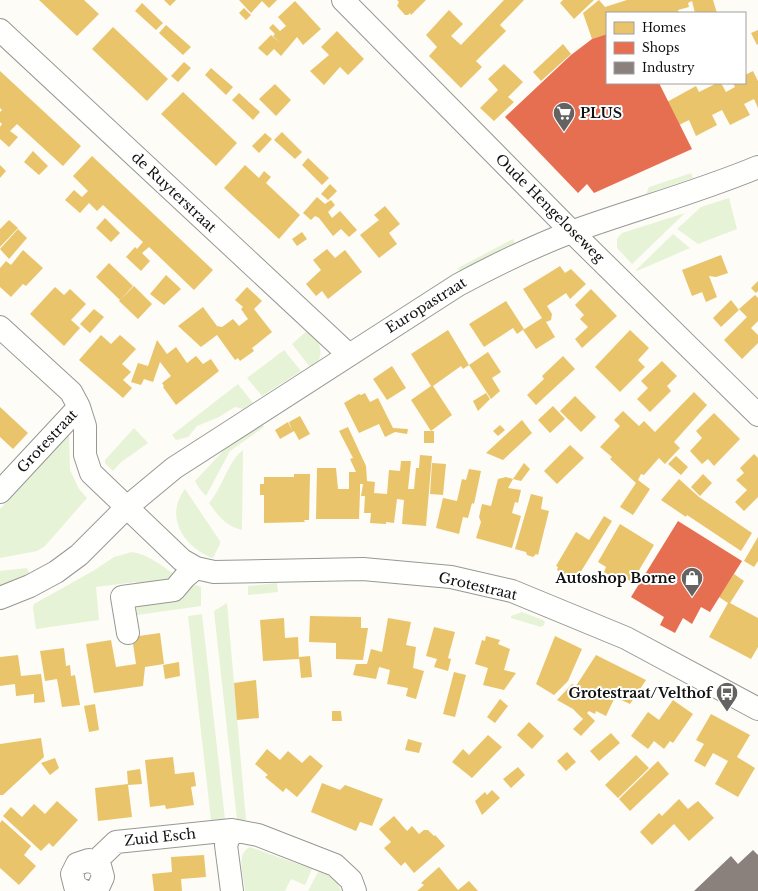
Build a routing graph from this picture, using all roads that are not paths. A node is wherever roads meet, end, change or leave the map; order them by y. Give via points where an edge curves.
1 (343, 0) edge
2 (0, 30) edge
3 (758, 167) edge
4 (572, 232) junction
5 (0, 327) edge
6 (348, 354) junction
7 (79, 407) junction
8 (758, 415) edge
9 (0, 492) edge
10 (127, 507) junction
11 (196, 568) junction
12 (0, 598) edge
13 (128, 633) dead end
14 (758, 709) edge
15 (232, 830) junction
16 (95, 862) junction
17 (84, 891) edge
18 (92, 891) edge
19 (232, 891) edge
20 (355, 891) edge

1 - 4 street, Oude Hengeloseweg
2 - 6 street, de Ruyterstraat
3 - 4 street, Europastraat via 719,183
4 - 6 street, Europastraat via 493,266 458,285
4 - 8 street, Oude Hengeloseweg
5 - 7 street via 71,392
6 - 10 street, Europastraat via 174,468
7 - 9 street, Grotestraat
7 - 10 street, Grotestraat via 85,426 85,455 91,473
10 - 11 street, Grotestraat via 182,560
10 - 12 street via 79,554 56,572
11 - 13 street via 174,590 122,597
11 - 14 street, Grotestraat via 214,572 363,569 451,577 512,591 626,638
15 - 16 street, Zuid Esch via 116,842
15 - 19 street via 226,845
15 - 20 street, Zuid Esch via 258,836 335,865 351,880
16 - 17 street via 83,860 72,871 75,886
16 - 18 street via 103,871 103,877 98,888

